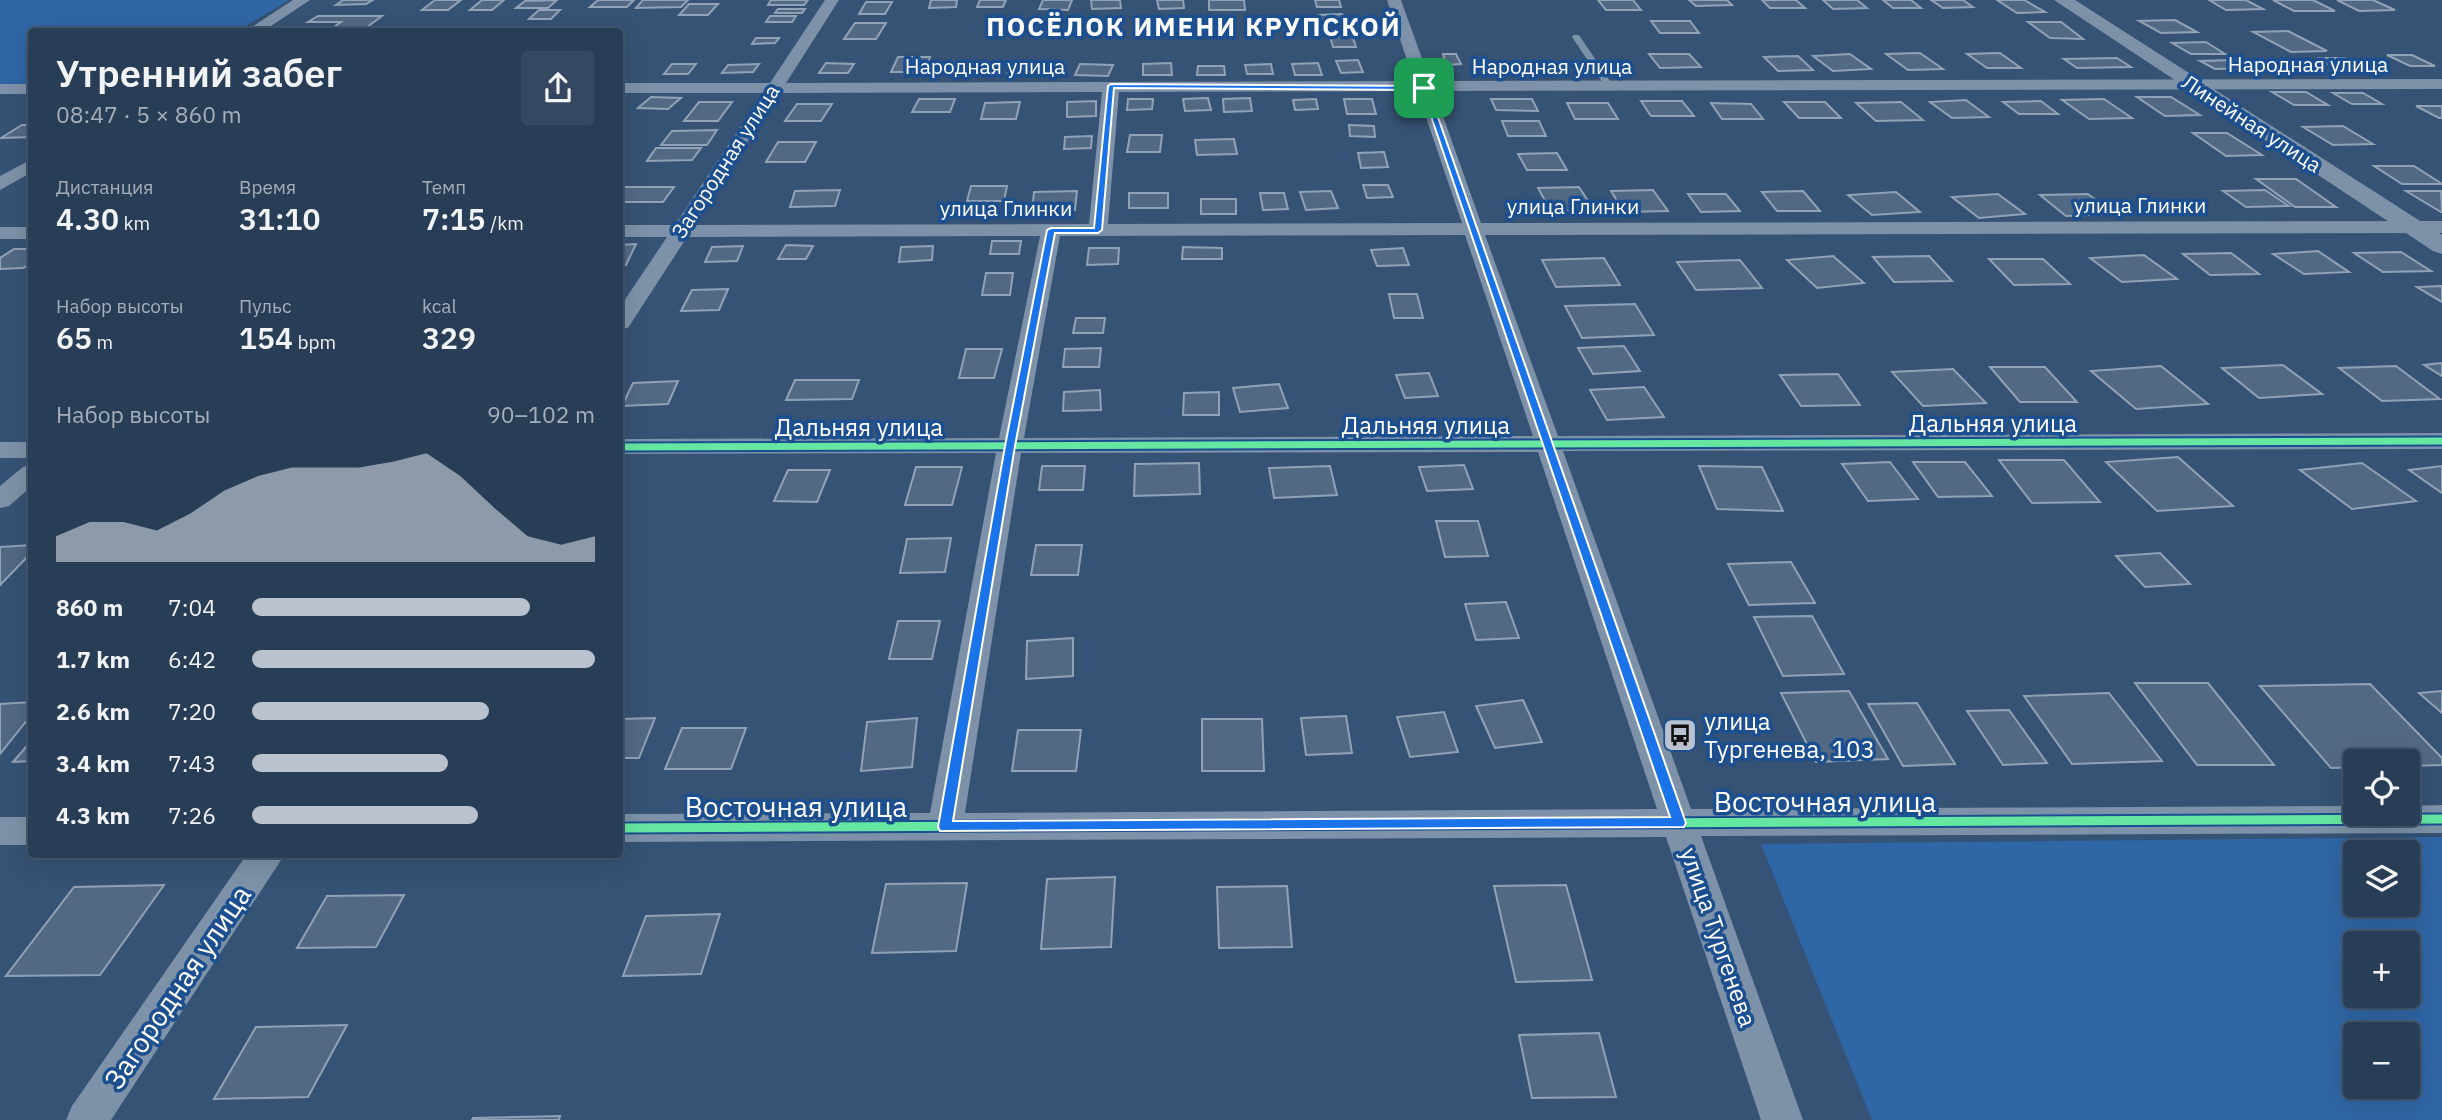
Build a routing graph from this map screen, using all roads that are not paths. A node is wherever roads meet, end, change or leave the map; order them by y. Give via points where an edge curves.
1 (303, 0) edge
2 (832, 0) edge
3 (1394, 0) edge
4 (2063, 0) edge
5 (258, 28) edge
6 (1576, 37) dead end
7 (2442, 84) edge
8 (1111, 86) junction
9 (2194, 86) junction
10 (773, 87) junction
11 (1610, 87) junction
12 (623, 88) edge
13 (1424, 88) junction
14 (0, 89) edge
15 (28, 89) edge
16 (28, 166) edge
17 (0, 184) edge
18 (2414, 227) junction
19 (2442, 227) edge
20 (1474, 229) junction
21 (1051, 230) junction
22 (1098, 230) junction
23 (623, 231) edge
24 (678, 231) junction
25 (0, 233) edge
26 (28, 233) edge
27 (2442, 246) edge
28 (623, 318) edge
29 (2442, 441) edge
30 (1548, 444) junction
31 (1010, 446) junction
32 (623, 447) edge
33 (0, 450) edge
34 (28, 450) edge
35 (28, 476) edge
36 (0, 500) edge
37 (2442, 819) edge
38 (1679, 823) junction
39 (945, 827) junction
40 (623, 828) edge
41 (0, 831) edge
42 (28, 831) edge
43 (264, 858) edge
44 (87, 1120) edge
45 (1782, 1120) edge

1 - 5 street
2 - 10 street, Загородная улица
3 - 13 street, улица Тургенева
4 - 9 street, Линейная улица
6 - 11 lane
7 - 9 street, Народная улица
8 - 10 street, Народная улица
8 - 13 street, Народная улица
8 - 22 street
9 - 11 street, Народная улица
9 - 18 street, Линейная улица
10 - 12 street, Народная улица
10 - 24 street, Загородная улица
11 - 13 street, Народная улица
13 - 20 street, улица Тургенева
14 - 15 street
16 - 17 street
18 - 19 street, улица Глинки
18 - 20 street, улица Глинки
18 - 27 street, Линейная улица
20 - 22 street, улица Глинки
20 - 30 street, улица Тургенева
21 - 22 street, улица Глинки
21 - 24 street, улица Глинки
21 - 31 street
23 - 24 street, улица Глинки
24 - 28 street, Загородная улица
25 - 26 street
29 - 30 street, Дальняя улица
30 - 31 street, Дальняя улица
30 - 38 street, улица Тургенева
31 - 32 street, Дальняя улица
31 - 39 street
33 - 34 street
35 - 36 street
37 - 38 street, Восточная улица
38 - 39 street, Восточная улица
38 - 45 street, улица Тургенева
39 - 40 street, Восточная улица
41 - 42 street
43 - 44 street, Загородная улица

